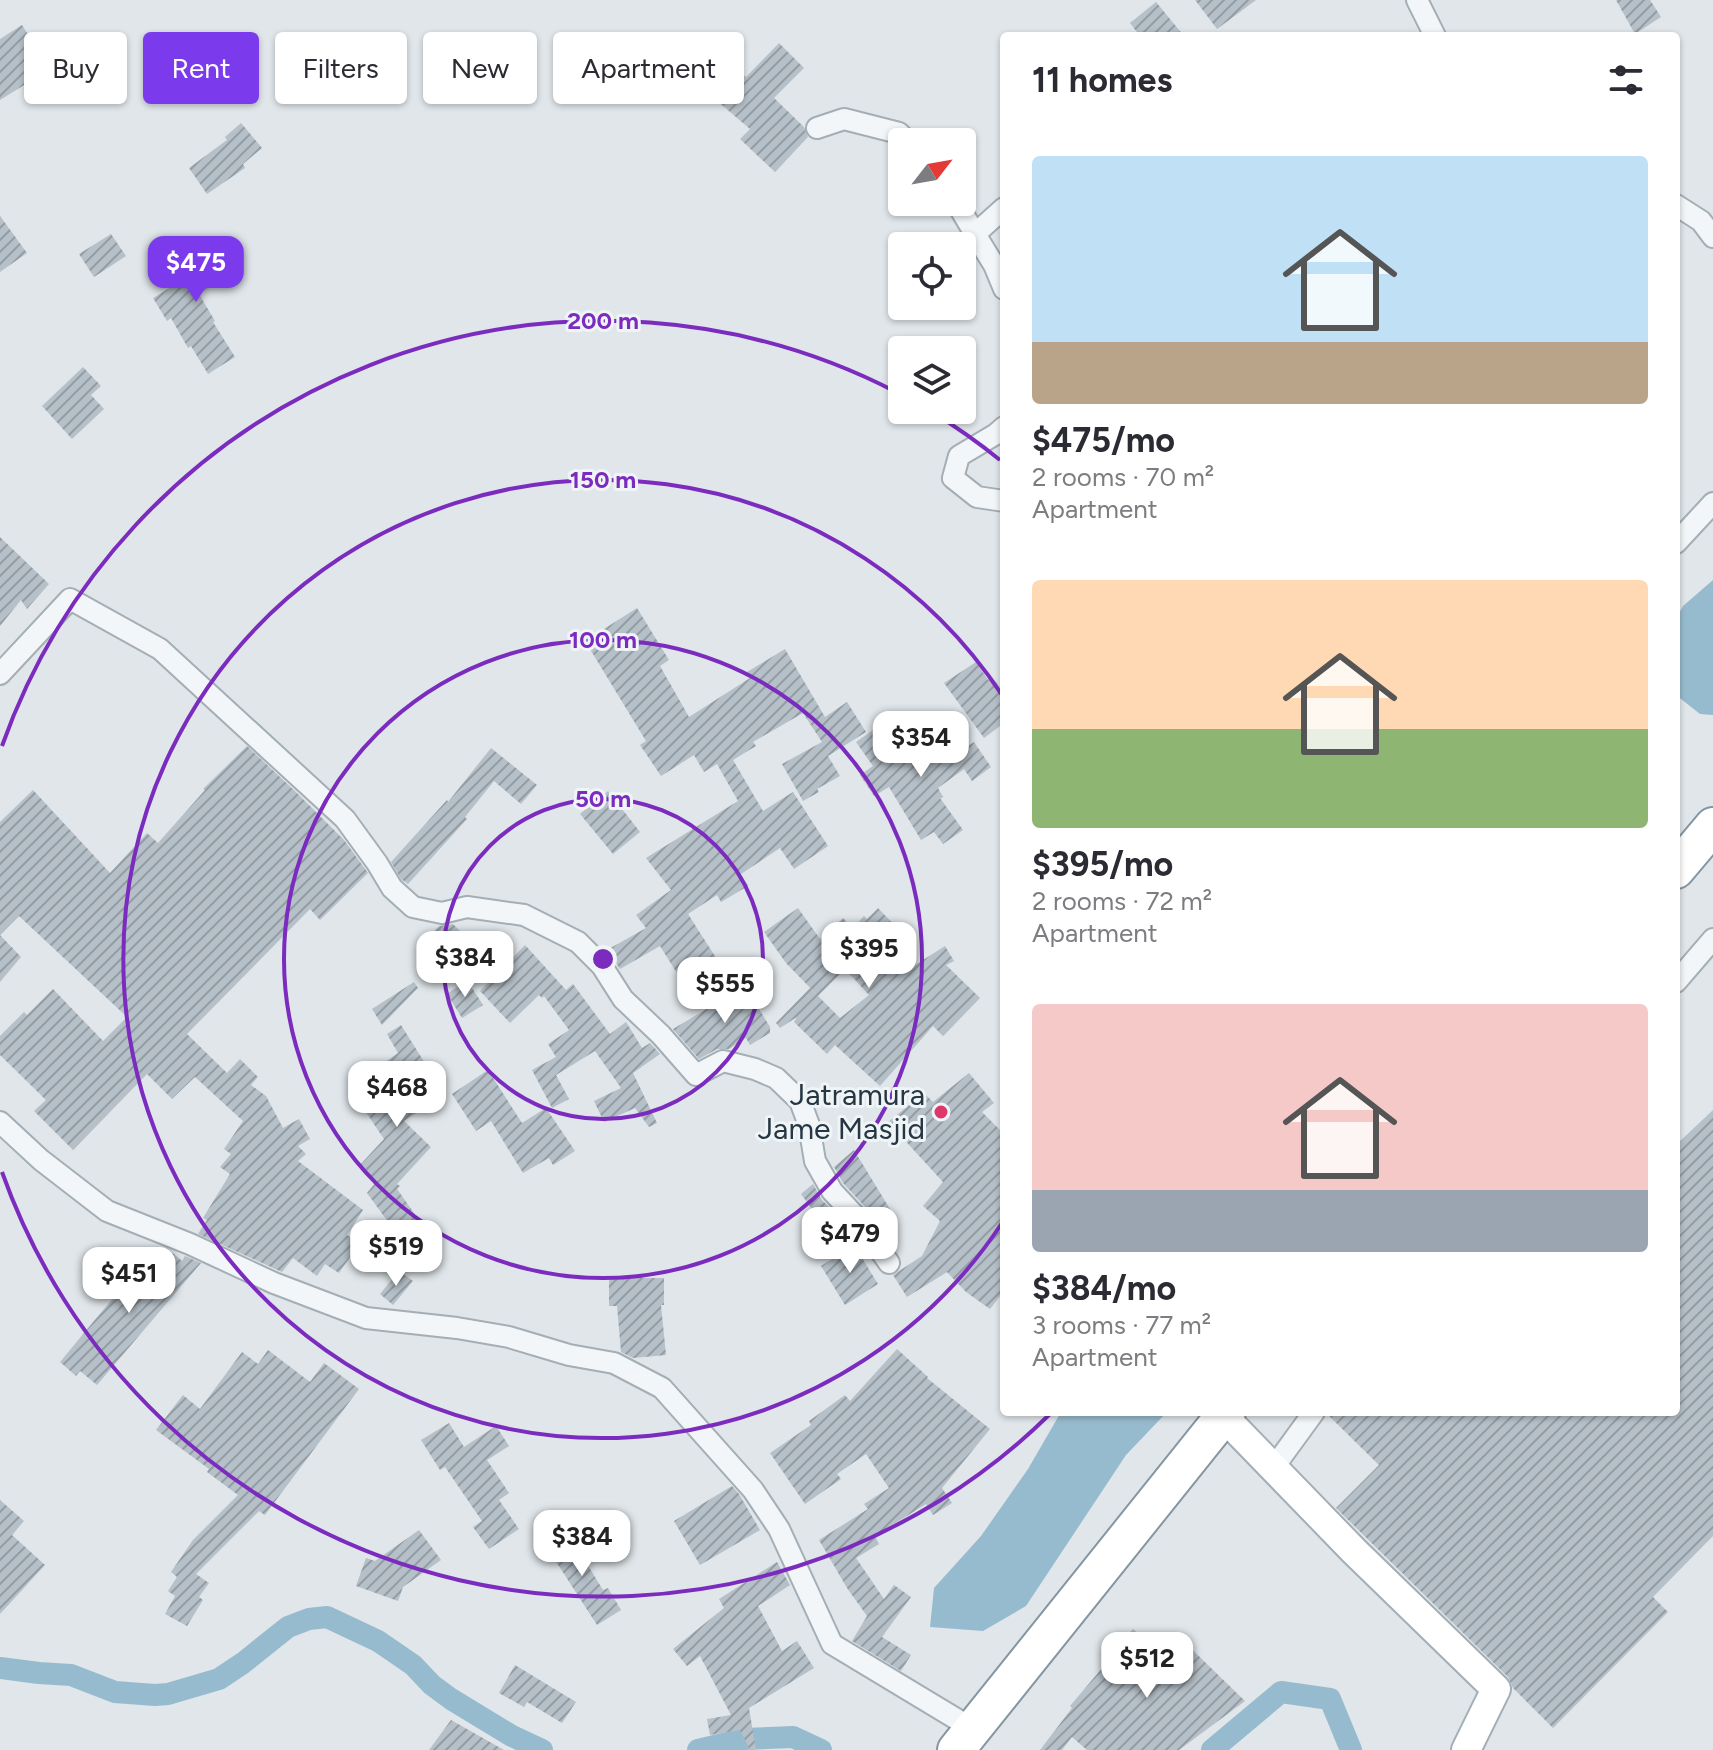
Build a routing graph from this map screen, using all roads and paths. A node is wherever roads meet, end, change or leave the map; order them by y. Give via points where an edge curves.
1 (1417, 0) edge
2 (1433, 32) edge
3 (817, 128) dead end
4 (888, 130) edge
5 (1680, 208) edge
6 (1000, 212) edge
7 (976, 233) edge
8 (976, 236) edge
9 (1713, 237) edge
10 (1000, 279) edge
11 (1000, 430) edge
12 (1000, 500) edge
13 (1713, 503) edge
14 (1680, 539) edge
15 (0, 674) edge
16 (1713, 826) edge
17 (1680, 865) edge
18 (1713, 939) edge
19 (1680, 977) edge
20 (0, 1122) edge
21 (889, 1263) dead end
22 (1223, 1416) edge
23 (1227, 1416) edge
24 (1311, 1416) edge
25 (1274, 1467) junction
26 (964, 1740) edge
27 (1466, 1750) edge

1 - 2 street
3 - 4 street via 844,119
5 - 9 street
6 - 7 street
8 - 10 street
11 - 12 street via 959,456 953,478 977,497
13 - 14 street
15 - 21 street via 70,599 160,649 345,819 392,888 413,907 524,915 578,942 623,999 696,1075 723,1061 776,1078 800,1101 815,1161 832,1191
16 - 17 highway
18 - 19 street
20 - 26 street via 107,1211 274,1283 366,1318 496,1335 614,1363 662,1388 753,1490 779,1529 832,1644
22 - 26 highway
23 - 25 street
24 - 25 street
25 - 27 street via 1496,1689

